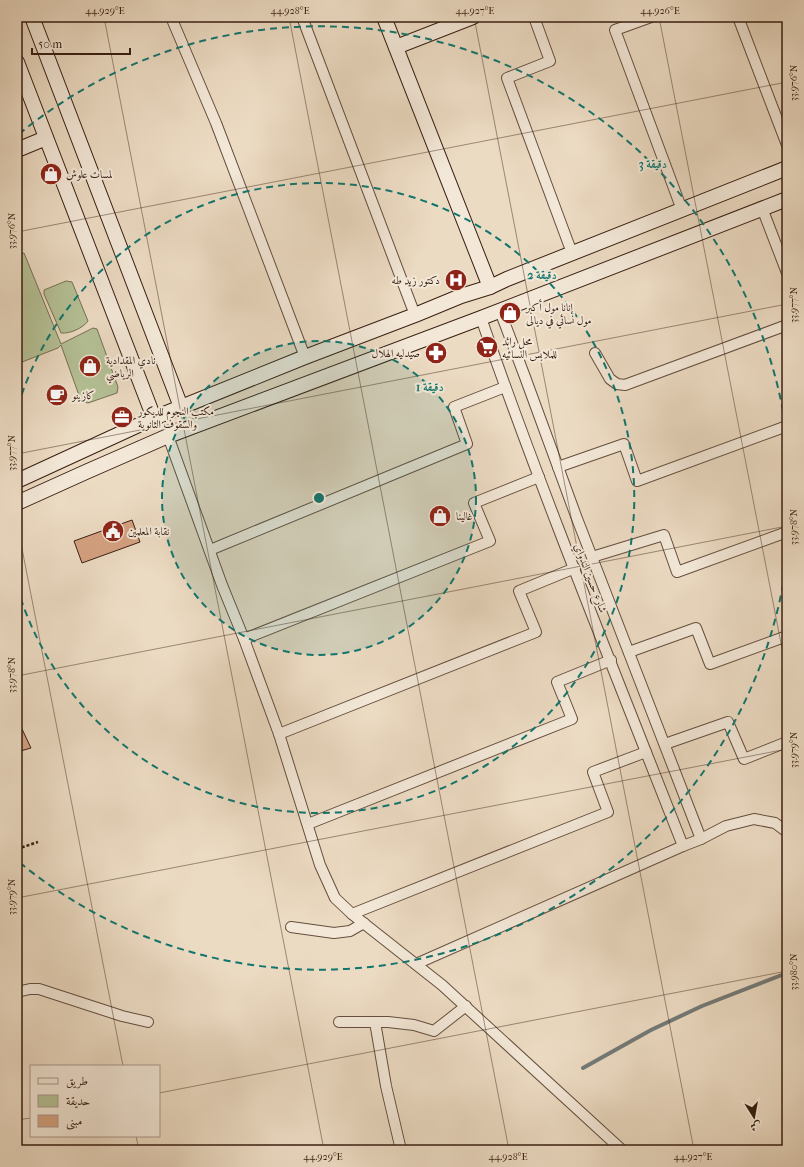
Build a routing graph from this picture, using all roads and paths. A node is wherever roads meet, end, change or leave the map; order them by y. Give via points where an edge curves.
1 (32, 17) edge
2 (171, 17) edge
3 (302, 17) edge
4 (384, 17) edge
5 (473, 17) edge
6 (534, 17) edge
7 (651, 17) edge
8 (738, 17) edge
9 (396, 47) junction
10 (17, 62) edge
11 (20, 80) edge
12 (46, 138) junction
13 (787, 145) edge
14 (17, 150) edge
15 (787, 168) edge
16 (787, 199) edge
17 (762, 208) junction
18 (682, 210) junction
19 (572, 253) junction
20 (787, 273) edge
21 (490, 287) junction
22 (500, 311) junction
23 (416, 315) junction
24 (481, 318) junction
25 (787, 325) edge
26 (595, 353) dead end
27 (305, 357) junction
28 (505, 388) junction
29 (181, 407) junction
30 (154, 418) junction
31 (787, 426) edge
32 (168, 436) junction
33 (558, 467) junction
34 (539, 477) junction
35 (17, 481) edge
36 (17, 504) edge
37 (787, 532) edge
38 (210, 550) junction
39 (592, 557) junction
40 (575, 568) junction
41 (787, 636) edge
42 (244, 639) junction
43 (629, 652) junction
44 (610, 660) junction
45 (279, 734) junction
46 (787, 742) edge
47 (665, 744) junction
48 (646, 752) junction
49 (308, 824) junction
50 (787, 832) edge
51 (701, 838) junction
52 (38, 842) dead end
53 (683, 846) junction
54 (17, 849) edge
55 (352, 914) junction
56 (364, 923) junction
57 (291, 927) dead end
58 (416, 964) junction
59 (17, 992) edge
60 (466, 1006) junction
61 (148, 1022) dead end
62 (339, 1022) dead end
63 (374, 1022) junction
64 (401, 1150) edge
65 (622, 1150) edge

1 - 29 main road
2 - 27 street via 216,123
3 - 23 street
4 - 9 main road
5 - 9 main road
6 - 19 street via 550,62 507,78
7 - 18 street via 615,30
8 - 13 street
9 - 21 main road
10 - 11 main road
11 - 12 main road
12 - 14 main road
12 - 30 main road
15 - 18 main road
16 - 17 main road
17 - 20 street
17 - 22 main road
18 - 19 main road
19 - 21 main road
21 - 23 main road
22 - 24 main road
22 - 33 street, شارع حسين الندواي
23 - 27 main road
24 - 28 street, شارع حسين الندواي
24 - 32 main road
25 - 26 street via 625,385 617,384 610,379
27 - 29 main road
28 - 34 street, شارع حسين الندواي
28 - 38 street via 454,407 467,444
29 - 30 main road
30 - 35 main road
31 - 33 street via 637,482 624,444
32 - 36 main road
32 - 38 street
33 - 39 street, شارع حسين الندواي
34 - 40 street, شارع حسين الندواي
34 - 42 street via 474,503 490,541
37 - 39 street via 677,572 664,534
38 - 42 street
39 - 43 street, شارع حسين الندواي
40 - 44 street, شارع حسين الندواي
40 - 45 street via 519,591 536,632
41 - 43 street via 710,664 696,628
42 - 45 street
43 - 47 street, شارع حسين الندواي
44 - 48 street, شارع حسين الندواي
44 - 49 street via 557,682 572,719
45 - 49 street
46 - 47 street via 744,759 728,722
47 - 51 street, شارع حسين الندواي
48 - 53 street, شارع حسين الندواي
48 - 55 street via 592,772 608,812
49 - 55 street via 320,865 335,898
50 - 51 street via 775,823 754,820 726,826
51 - 53 street
52 - 54 path
53 - 58 street
55 - 56 street
56 - 57 street via 350,932 334,934
56 - 58 street
58 - 60 street
59 - 61 street via 39,989
60 - 63 street via 434,1031 414,1025
60 - 65 street
62 - 63 street
63 - 64 street

